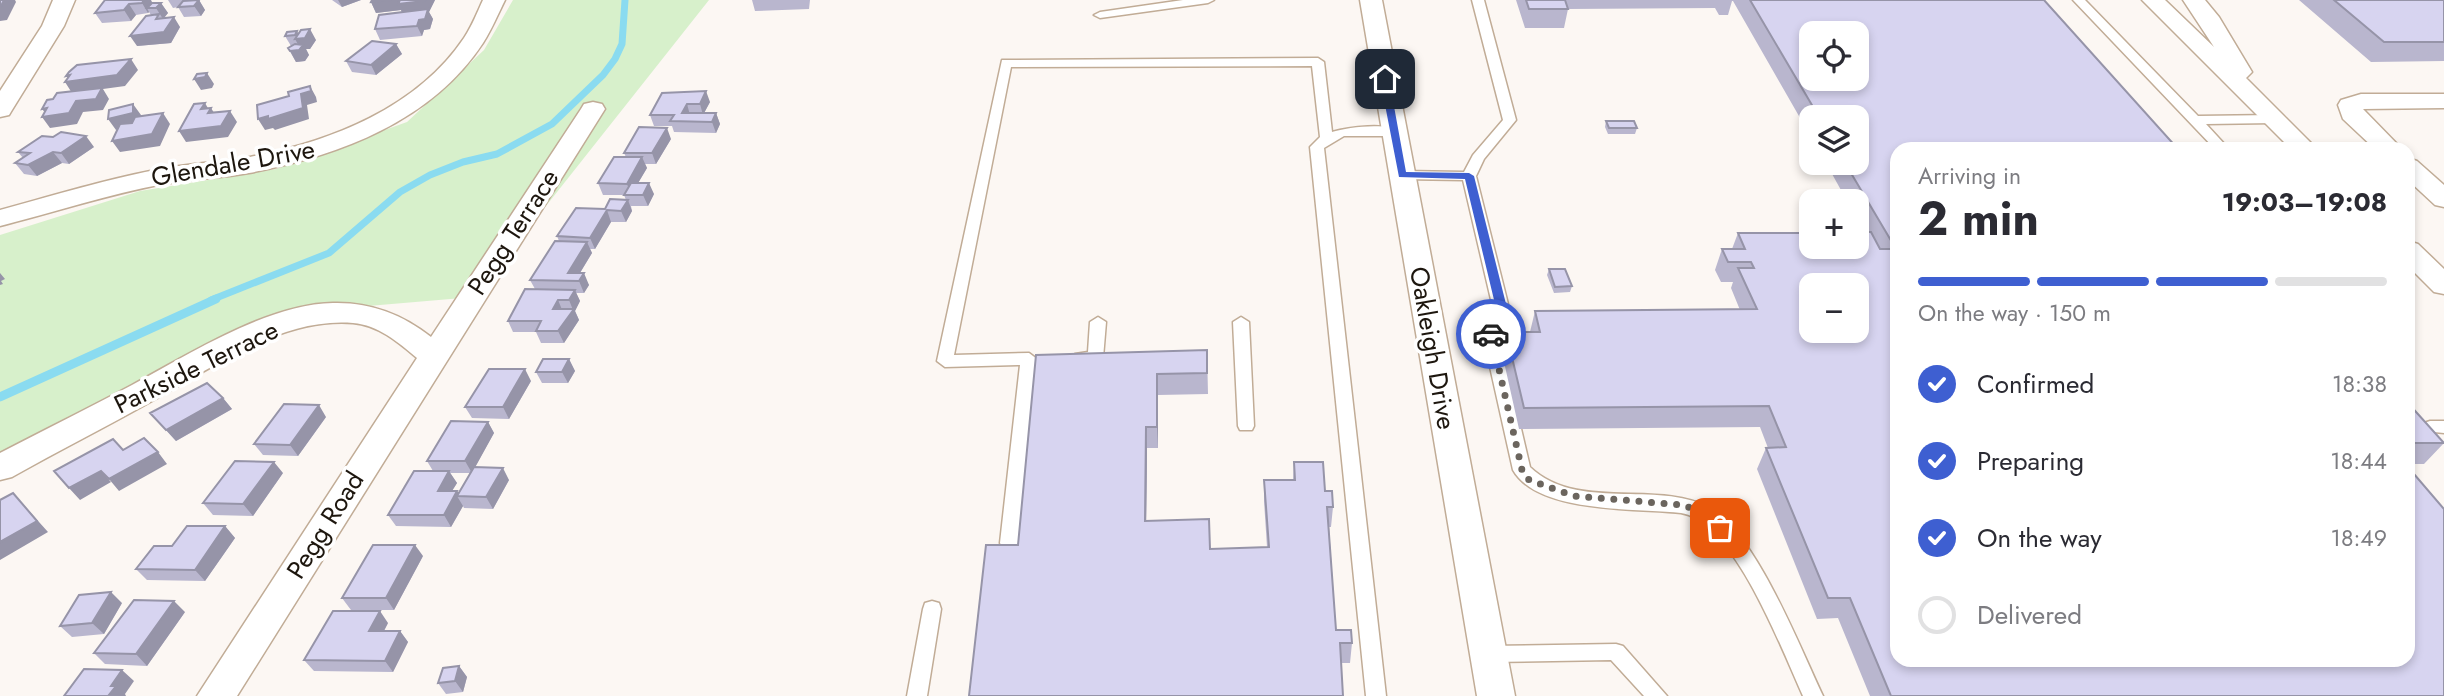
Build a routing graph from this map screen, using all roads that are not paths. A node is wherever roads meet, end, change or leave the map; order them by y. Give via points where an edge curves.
1 (64, 0) edge
2 (494, 0) edge
3 (1209, 0) edge
4 (1371, 0) edge
5 (1478, 0) edge
6 (2079, 0) edge
7 (2153, 0) edge
8 (2194, 0) edge
9 (1100, 15) dead end
10 (2252, 97) junction
11 (2444, 101) edge
12 (593, 109) dead end
13 (0, 110) edge
14 (2274, 119) junction
15 (2195, 120) junction
16 (1394, 132) junction
17 (1326, 137) junction
18 (2216, 142) edge
19 (2298, 142) edge
20 (2382, 142) edge
21 (2415, 172) edge
22 (1402, 175) junction
23 (1469, 176) junction
24 (2444, 199) edge
25 (0, 218) edge
26 (2415, 257) edge
27 (2444, 285) edge
28 (1098, 322) dead end
29 (1241, 322) dead end
30 (433, 355) junction
31 (1069, 358) edge
32 (1246, 426) dead end
33 (0, 468) edge
34 (1009, 543) edge
35 (932, 609) dead end
36 (1489, 654) junction
37 (216, 696) edge
38 (917, 696) edge
39 (1376, 696) edge
40 (1496, 696) edge
41 (1657, 696) edge
42 (1813, 696) edge

1 - 13 street via 53,26
2 - 25 street, Glendale Drive via 472,42 452,67 428,90 371,127 286,158 128,182
3 - 9 lane
4 - 16 street, Oakleigh Drive
5 - 23 lane via 1510,120
6 - 15 lane
7 - 10 street
8 - 10 street via 2233,56
10 - 14 street
11 - 20 street via 2361,101 2350,105 2352,114
12 - 30 street, Pegg Terrace
14 - 15 lane
14 - 19 street
15 - 18 lane
16 - 17 lane via 1339,132
16 - 22 street, Oakleigh Drive
17 - 34 lane via 1318,62 1006,63 945,361 1036,359
17 - 39 lane via 1317,147
21 - 24 street
22 - 23 lane
22 - 36 street, Oakleigh Drive
23 - 42 lane via 1500,304 1488,322 1522,470 1529,480 1574,496 1683,505 1709,515 1758,581
26 - 27 street
28 - 31 lane via 1095,358
29 - 32 lane
30 - 33 street, Parkside Terrace via 391,322 353,312 293,320 235,343
30 - 37 street, Pegg Road
35 - 38 lane
36 - 40 street, Oakleigh Drive
36 - 41 lane via 1616,652

